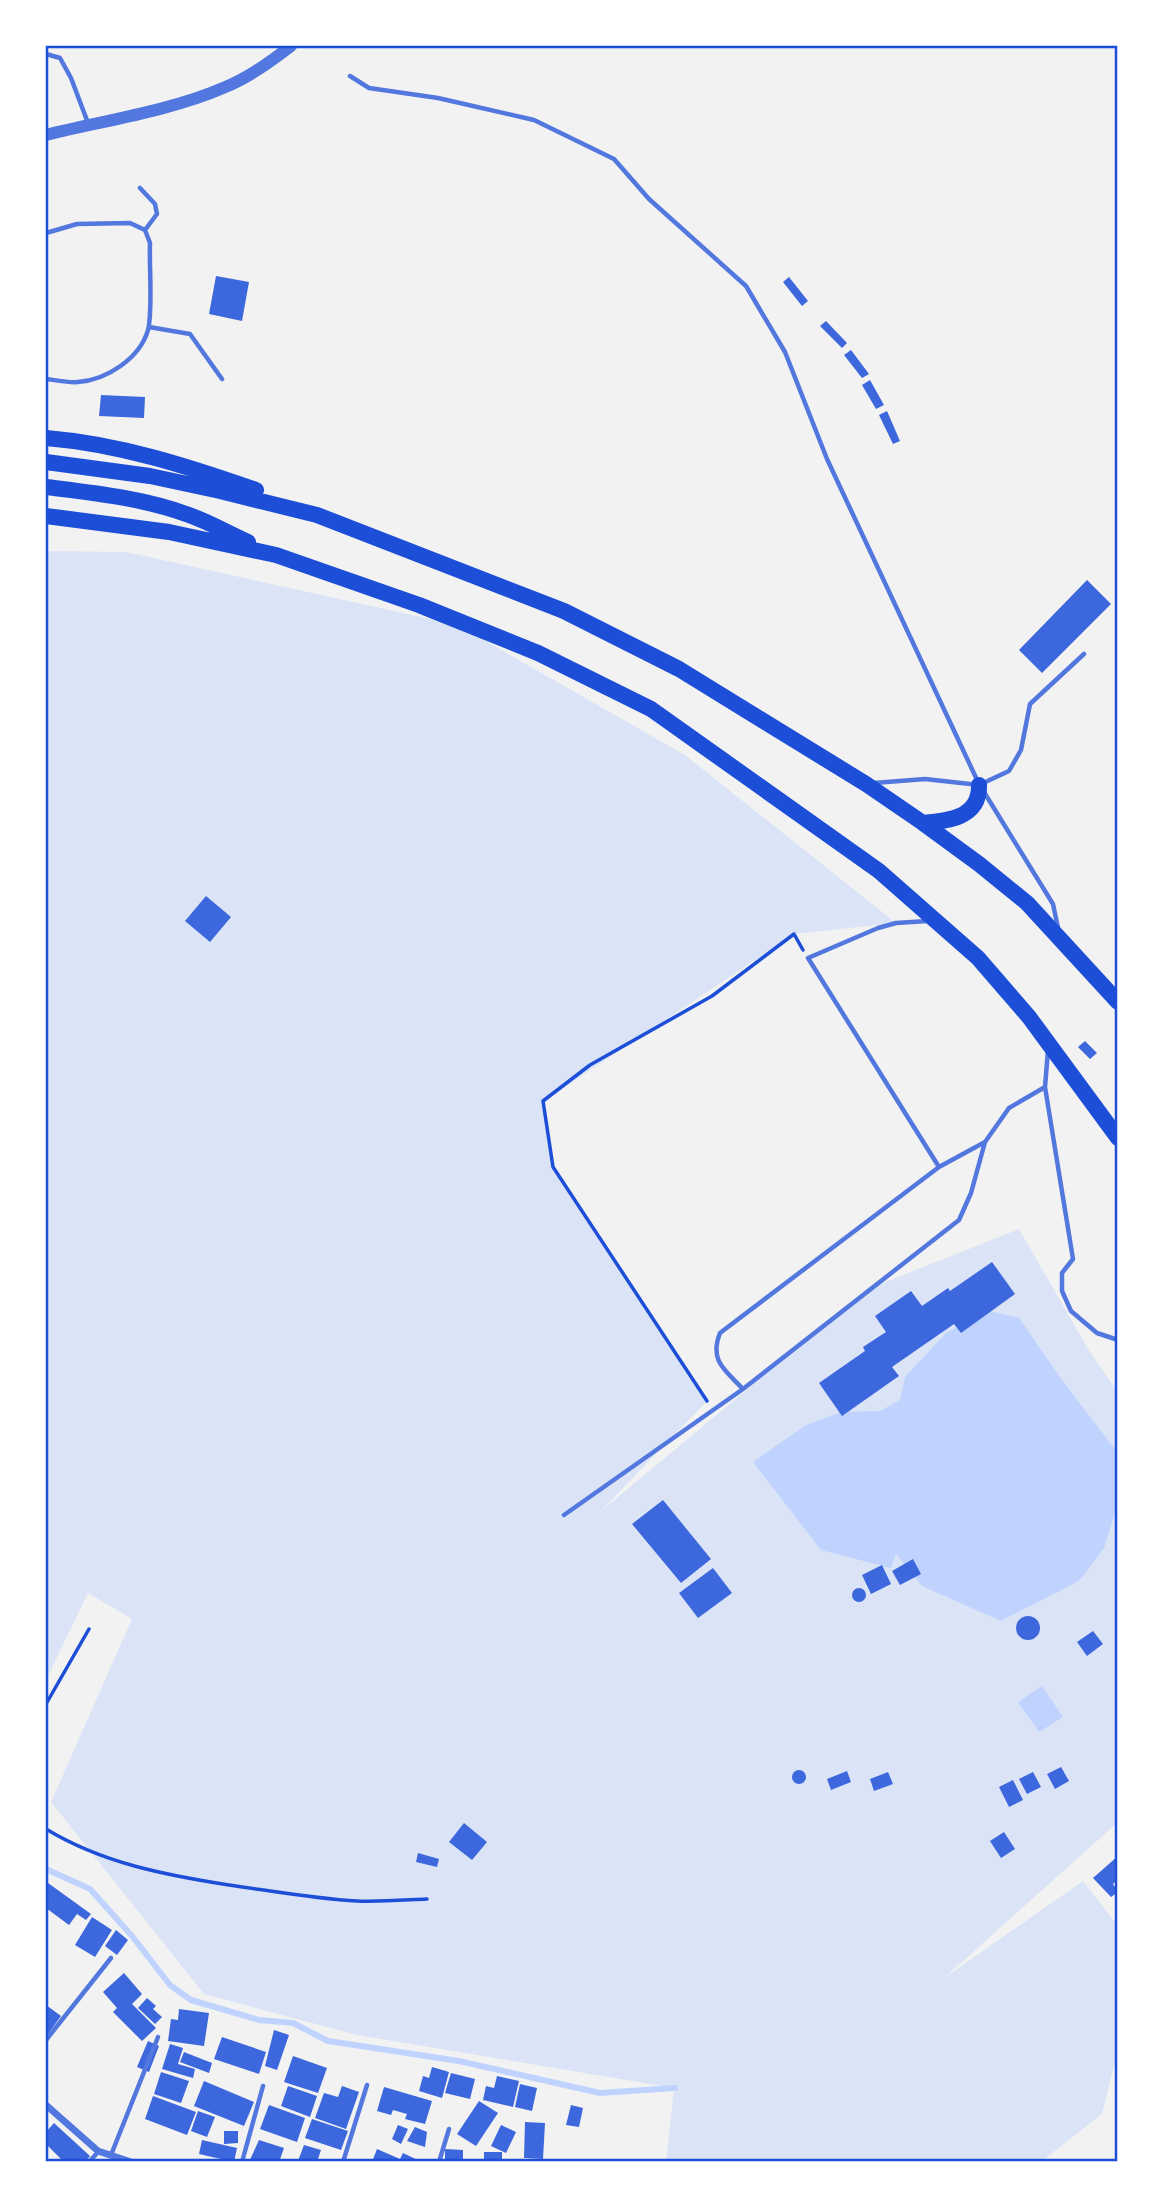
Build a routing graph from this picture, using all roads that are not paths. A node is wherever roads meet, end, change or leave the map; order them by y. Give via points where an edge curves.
1 (291, 46) edge
2 (46, 54) edge
3 (350, 76) dead end
4 (88, 124) junction
5 (46, 135) edge
6 (140, 188) dead end
7 (145, 230) junction
8 (46, 233) edge
9 (149, 327) junction
10 (46, 379) edge
11 (222, 379) dead end
12 (46, 438) edge
13 (50, 462) edge
14 (46, 487) edge
15 (317, 515) junction
16 (46, 516) edge
17 (276, 555) junction
18 (1084, 654) dead end
19 (866, 784) junction
20 (979, 785) junction
21 (922, 823) junction
22 (935, 920) junction
23 (1060, 938) junction
24 (1118, 1002) edge
25 (1049, 1043) junction
26 (1045, 1087) junction
27 (1118, 1138) edge
28 (985, 1142) junction
29 (939, 1167) junction
30 (1118, 1340) edge
31 (743, 1389) junction
32 (564, 1515) dead end
33 (111, 1958) dead end
34 (158, 2037) dead end
35 (46, 2040) edge
36 (263, 2085) dead end
37 (367, 2085) dead end
38 (46, 2105) edge
39 (449, 2129) dead end
40 (98, 2151) junction
41 (111, 2155) junction
42 (89, 2161) edge
43 (131, 2161) edge
44 (242, 2161) edge
45 (343, 2161) edge
46 (439, 2161) edge

1 - 4 street via 222,89
2 - 4 lane via 60,58
3 - 20 lane via 369,88 534,120 614,159 649,199 746,286 785,352 827,459
4 - 5 street
6 - 7 lane via 155,204 157,215
7 - 8 lane via 130,223 77,224
7 - 9 lane via 150,243
9 - 10 lane via 142,347 103,376 78,382
9 - 11 lane via 190,334
12 - 15 highway via 109,447 186,466
13 - 15 highway via 150,476
14 - 17 highway via 159,506
15 - 19 highway via 564,611 679,669
16 - 17 highway via 169,531
17 - 22 highway via 538,653 651,709 878,870
18 - 20 lane via 1030,704 1021,750 1009,771
19 - 20 lane via 925,779
19 - 21 highway
20 - 21 highway via 976,804 958,818
20 - 23 lane via 1053,904
21 - 23 highway via 1017,895
22 - 25 highway via 978,958
22 - 29 lane via 878,928 808,958
23 - 24 highway
25 - 26 lane
25 - 27 highway
26 - 28 lane via 1009,1108
26 - 30 lane via 1073,1259 1062,1273 1062,1291 1071,1311 1097,1333
28 - 29 lane
28 - 31 lane via 959,1220
29 - 31 lane via 720,1333 718,1362
31 - 32 lane
33 - 35 lane
34 - 41 lane
36 - 44 lane
37 - 45 lane
38 - 40 street
39 - 46 lane
40 - 41 street
40 - 42 lane
41 - 43 street

